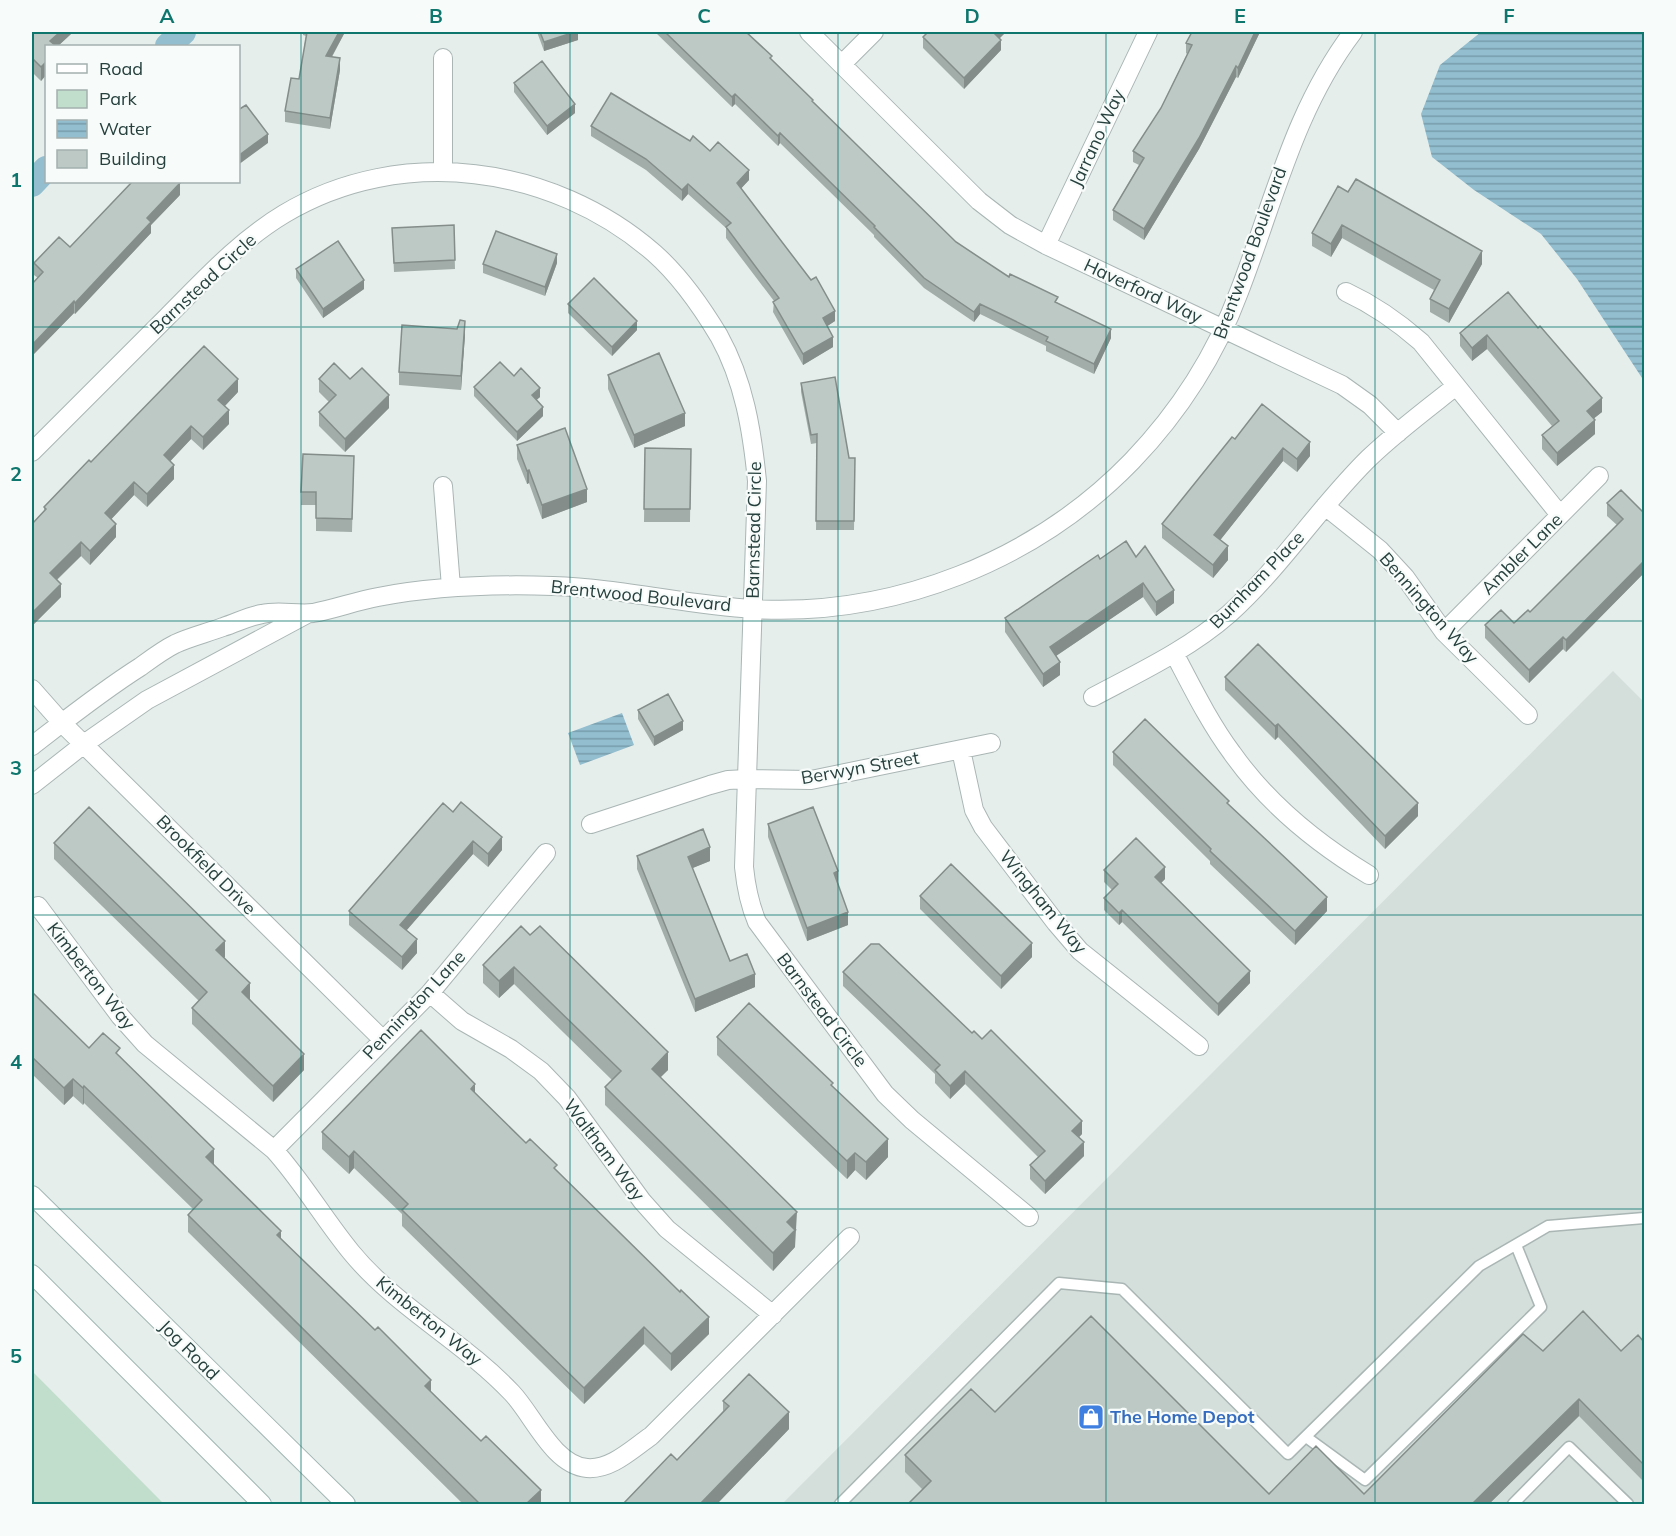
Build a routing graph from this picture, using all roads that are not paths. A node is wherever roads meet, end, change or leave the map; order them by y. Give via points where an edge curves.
1 (809, 32) edge
2 (874, 32) edge
3 (1148, 32) edge
4 (1353, 32) edge
5 (442, 58) dead end
6 (842, 64) junction
7 (443, 172) junction
8 (1046, 245) junction
9 (1346, 292) dead end
10 (1224, 328) junction
11 (1456, 386) junction
12 (1398, 433) junction
13 (32, 452) edge
14 (1599, 476) dead end
15 (442, 486) dead end
16 (1325, 506) junction
17 (1560, 515) junction
18 (451, 587) junction
19 (753, 609) junction
20 (309, 614) junction
21 (1444, 632) junction
22 (1174, 654) junction
23 (32, 689) edge
24 (1093, 697) dead end
25 (1528, 715) dead end
26 (62, 723) junction
27 (991, 743) dead end
28 (84, 744) junction
29 (32, 746) edge
30 (961, 750) junction
31 (747, 779) junction
32 (32, 785) edge
33 (591, 824) dead end
34 (546, 853) dead end
35 (1369, 875) dead end
36 (38, 906) dead end
37 (429, 993) junction
38 (383, 1040) junction
39 (1199, 1046) dead end
40 (274, 1150) junction
41 (32, 1195) edge
42 (1029, 1217) dead end
43 (1644, 1218) edge
44 (850, 1237) dead end
45 (1516, 1245) junction
46 (32, 1274) edge
47 (773, 1315) junction
48 (1306, 1437) junction
49 (262, 1504) edge
50 (346, 1504) edge
51 (840, 1504) edge
52 (1513, 1504) edge
53 (1628, 1504) edge

1 - 6 street, Haverford Way
2 - 6 street
3 - 8 street, Jarrano Way
4 - 10 street, Brentwood Boulevard via 1313,95 1287,152
5 - 7 street
6 - 8 street, Haverford Way via 979,201 1010,225
7 - 13 street, Barnstead Circle via 364,182 323,195 250,237
7 - 19 street, Barnstead Circle via 505,178 546,189 585,206 655,254 697,302 720,338 737,377 753,438 757,481
8 - 10 street, Haverford Way
9 - 11 street via 1395,320 1421,342
10 - 12 street, Haverford Way via 1342,385 1370,405
10 - 19 street, Brentwood Boulevard via 1182,402 1157,434 1086,503 1038,537 985,565 930,586 872,601 812,609
11 - 12 street
11 - 17 street
12 - 16 street, Burnham Place
14 - 17 street, Ambler Lane
15 - 18 street
16 - 21 street, Bennington Way via 1380,550 1405,577
16 - 22 street, Burnham Place via 1230,613
17 - 21 street, Ambler Lane
18 - 19 street, Brentwood Boulevard via 558,586
18 - 20 street, Brentwood Boulevard via 379,597
19 - 31 street, Barnstead Circle
20 - 26 street, Brentwood Boulevard via 264,613 175,644
20 - 28 street, Brentwood Boulevard via 147,700
21 - 25 street, Bennington Way
22 - 24 street, Burnham Place
22 - 35 street via 1212,724 1256,783 1294,822
23 - 26 street, Brookfield Drive
26 - 28 street, Brookfield Drive
26 - 29 street, Brentwood Boulevard
27 - 30 street, Berwyn Street
28 - 32 street, Brentwood Boulevard
28 - 38 street, Brookfield Drive
30 - 31 street, Berwyn Street via 811,780
30 - 39 street, Wingham Way via 972,800 983,827 1056,923 1094,964
31 - 33 street, Berwyn Street via 710,784
31 - 42 street, Barnstead Circle via 746,886 757,922 767,938 885,1094
34 - 37 street, Pennington Lane
36 - 40 street, Kimberton Way via 145,1044
37 - 38 street, Pennington Lane
37 - 47 street, Waltham Way via 462,1021 541,1071 567,1098 642,1201 667,1228
38 - 40 street, Pennington Lane
40 - 47 street, Kimberton Way via 376,1279 495,1374 556,1452 570,1463 587,1468 605,1466 621,1458 651,1436
41 - 50 street, Jog Road
43 - 45 lane via 1548,1226
44 - 47 street, Kimberton Way
45 - 48 lane via 1479,1266
45 - 48 lane via 1541,1307 1365,1480
46 - 49 street
48 - 51 lane via 1288,1454 1122,1289 1059,1283
52 - 53 lane via 1569,1447

